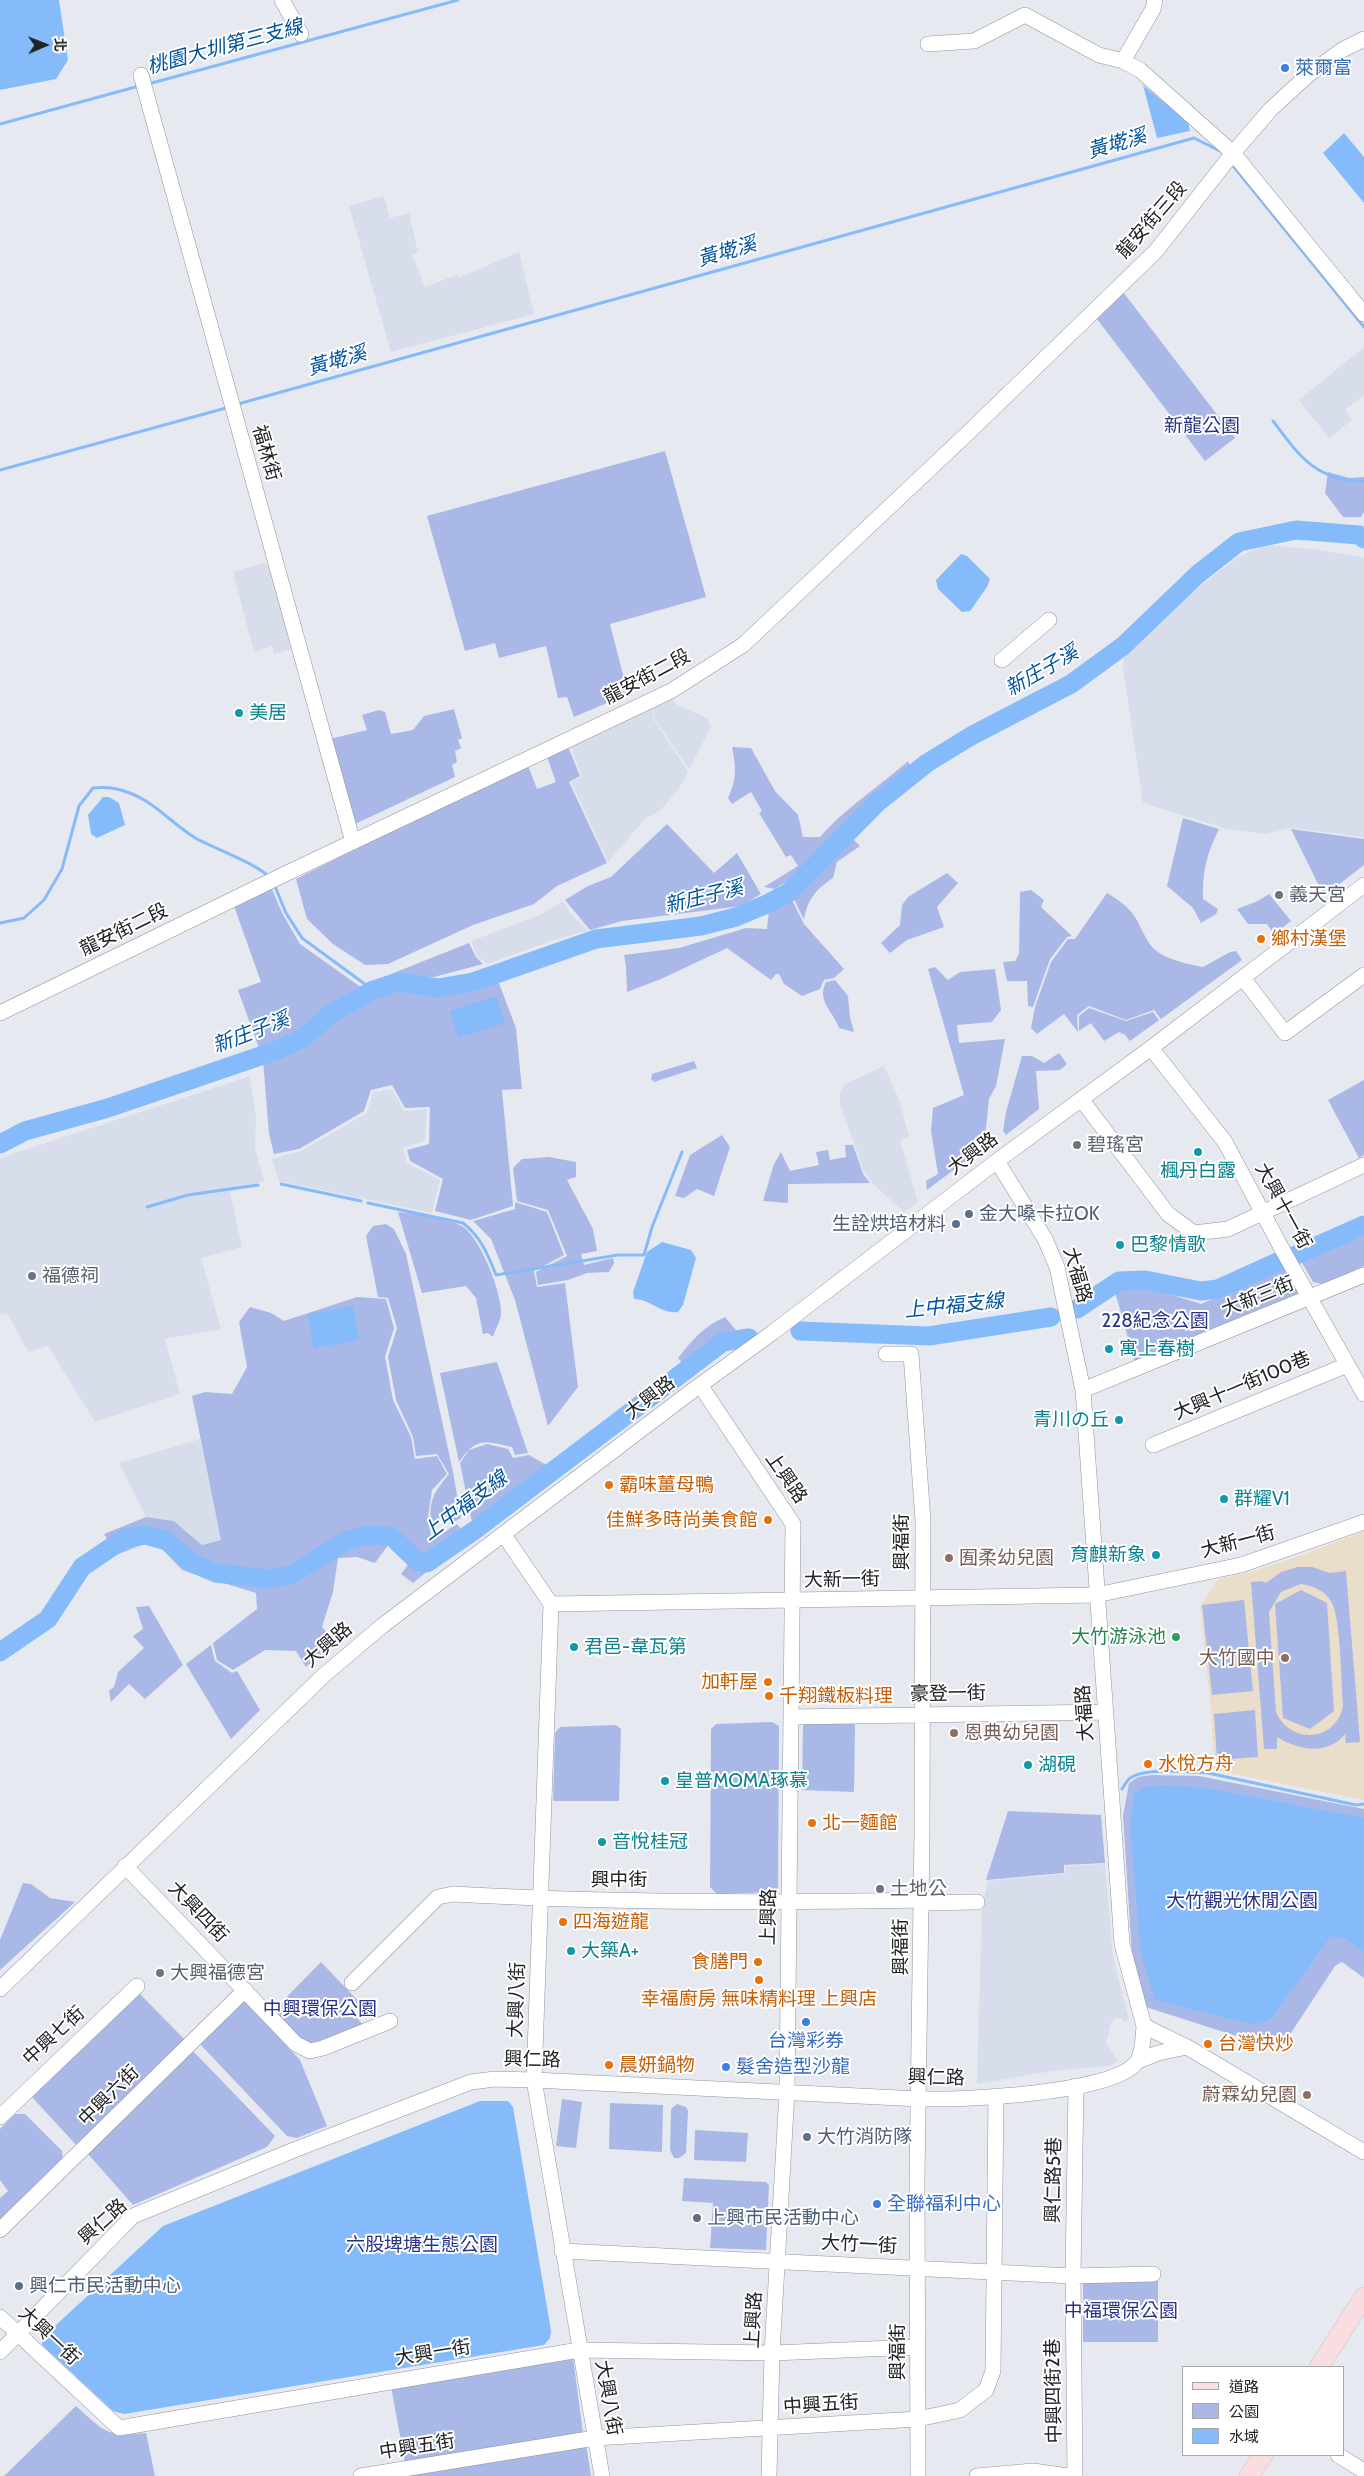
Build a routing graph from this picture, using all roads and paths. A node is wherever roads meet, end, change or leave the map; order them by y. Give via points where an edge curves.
1 (282, 0) edge
2 (1155, 0) edge
3 (301, 34) dead end
4 (1364, 39) edge
5 (928, 44) dead end
6 (1123, 61) junction
7 (141, 75) dead end
8 (1233, 153) junction
9 (1364, 314) edge
10 (971, 430) joint
11 (1049, 620) dead end
12 (1002, 660) dead end
13 (353, 842) junction
14 (1364, 885) edge
15 (1364, 975) edge
16 (1243, 978) junction
17 (0, 1013) edge
18 (1151, 1048) junction
19 (1081, 1099) junction
20 (997, 1161) junction
21 (1364, 1165) edge
22 (1263, 1214) junction
23 (1364, 1275) edge
24 (1311, 1298) junction
25 (886, 1354) dead end
26 (1347, 1365) junction
27 (700, 1385) junction
28 (1083, 1390) junction
29 (1364, 1394) edge
30 (1153, 1445) dead end
31 (1364, 1522) edge
32 (504, 1535) junction
33 (1096, 1595) junction
34 (922, 1598) junction
35 (794, 1600) junction
36 (551, 1604) junction
37 (1105, 1712) junction
38 (922, 1714) junction
39 (792, 1717) junction
40 (125, 1866) junction
41 (540, 1899) junction
42 (921, 1902) junction
43 (977, 1902) dead end
44 (789, 1903) junction
45 (352, 1983) dead end
46 (137, 1986) dead end
47 (0, 1990) edge
48 (245, 1990) junction
49 (390, 2021) dead end
50 (1144, 2026) junction
51 (1187, 2047) junction
52 (1138, 2062) junction
53 (534, 2080) junction
54 (1076, 2086) junction
55 (787, 2092) junction
56 (996, 2097) junction
57 (920, 2098) junction
58 (0, 2117) edge
59 (1364, 2152) edge
60 (0, 2230) edge
61 (562, 2251) junction
62 (778, 2261) junction
63 (918, 2268) junction
64 (994, 2272) junction
65 (1154, 2274) dead end
66 (1073, 2276) junction
67 (1364, 2297) edge
68 (0, 2318) edge
69 (18, 2334) junction
70 (918, 2347) junction
71 (579, 2350) junction
72 (0, 2352) edge
73 (772, 2353) junction
74 (1320, 2366) edge
75 (918, 2419) junction
76 (770, 2429) junction
77 (595, 2438) junction
78 (1261, 2456) edge
79 (1340, 2456) edge
80 (1364, 2471) edge
81 (361, 2476) edge
82 (602, 2476) edge
83 (769, 2476) edge
84 (918, 2476) edge
85 (977, 2476) edge
86 (1068, 2476) edge
87 (1075, 2476) edge
88 (1249, 2476) edge

1 - 3 street
2 - 6 street via 1154,9
4 - 8 street, 龍安街三段 via 1342,50 1308,75 1271,109
5 - 6 street via 974,41 1025,15 1100,55
6 - 8 street via 1140,70
7 - 13 street, 福林街
8 - 9 street
8 - 10 street, 龍安街三段 via 1156,251
10 - 13 street, 龍安街二段 via 743,645 672,691
11 - 12 street
13 - 17 street, 龍安街二段
14 - 16 street, 大興路
15 - 16 street via 1285,1033
16 - 18 street, 大興路
18 - 19 street, 大興路
18 - 22 street, 大興十一街 via 1225,1142
19 - 20 street, 大興路
19 - 22 street via 1168,1214 1194,1232 1228,1229
20 - 27 street, 大興路
20 - 28 street, 大福路 via 1045,1240 1057,1267
21 - 22 street
22 - 24 street, 大興十一街
23 - 24 street, 大新三街
24 - 26 street, 大興十一街
24 - 28 street, 大新三街
25 - 34 street, 興福街 via 911,1354 922,1496
26 - 29 street, 大興十一街
26 - 30 street, 大興十一街100巷
27 - 32 street, 大興路
27 - 35 street, 上興路 via 793,1524
28 - 33 street, 大福路
31 - 33 street, 大新一街 via 1242,1564
32 - 36 street
32 - 40 street, 大興路 via 340,1660
33 - 34 street, 大新一街
33 - 37 street, 大福路
34 - 35 street, 大新一街
34 - 38 street, 興福街
35 - 36 street, 大新一街
35 - 39 street, 上興路
36 - 41 street, 大興八街
37 - 38 street, 豪登一街
37 - 50 street, 大福路 via 1122,1944
38 - 39 street, 豪登一街
38 - 42 street, 興福街
39 - 44 street, 上興路
40 - 47 street, 大興路
40 - 48 street, 大興四街
41 - 44 street, 興中街
41 - 45 street, 興中街 via 453,1894 438,1897
41 - 53 street, 大興八街
42 - 43 street, 興中街
42 - 44 street, 興中街
42 - 57 street, 興福街
44 - 55 street, 上興路
46 - 58 street, 中興七街
48 - 49 street, 大興四街 via 296,2044 310,2051
48 - 60 street, 中興六街
50 - 51 street
50 - 52 street
51 - 52 street, 興仁路 via 1158,2053
51 - 59 street
52 - 54 street, 興仁路 via 1107,2081
53 - 55 street, 興仁路
53 - 61 street, 大興八街
53 - 69 street, 興仁路 via 471,2082 134,2216
54 - 56 street, 興仁路
54 - 66 street, 興仁路5巷
55 - 57 street, 興仁路
55 - 62 street, 上興路
56 - 57 street, 興仁路 via 959,2100
56 - 64 street, 中興五街
57 - 63 street, 興福街
61 - 62 street, 大竹一街
61 - 71 street, 大興八街
62 - 63 street, 大竹一街
62 - 73 street, 上興路
63 - 64 street, 大竹一街
63 - 70 street, 興福街
64 - 66 street, 大竹一街
64 - 75 street, 中興五街 via 993,2371 986,2390 960,2410
65 - 66 street, 大竹一街
66 - 87 street, 中興四街2巷
67 - 74 main road
68 - 69 street, 大興一街
69 - 71 street, 大興一街 via 119,2428
69 - 72 street, 興仁路
70 - 73 street, 大興一街
70 - 75 street, 興福街
71 - 73 street, 大興一街
71 - 77 street, 大興八街
73 - 76 street, 上興路
75 - 76 street, 中興五街
75 - 84 street, 興福街
76 - 77 street, 中興五街
76 - 83 street, 上興路
77 - 81 street, 中興五街
77 - 82 street, 大興八街
78 - 88 main road
79 - 80 street
85 - 86 street via 1033,2471

